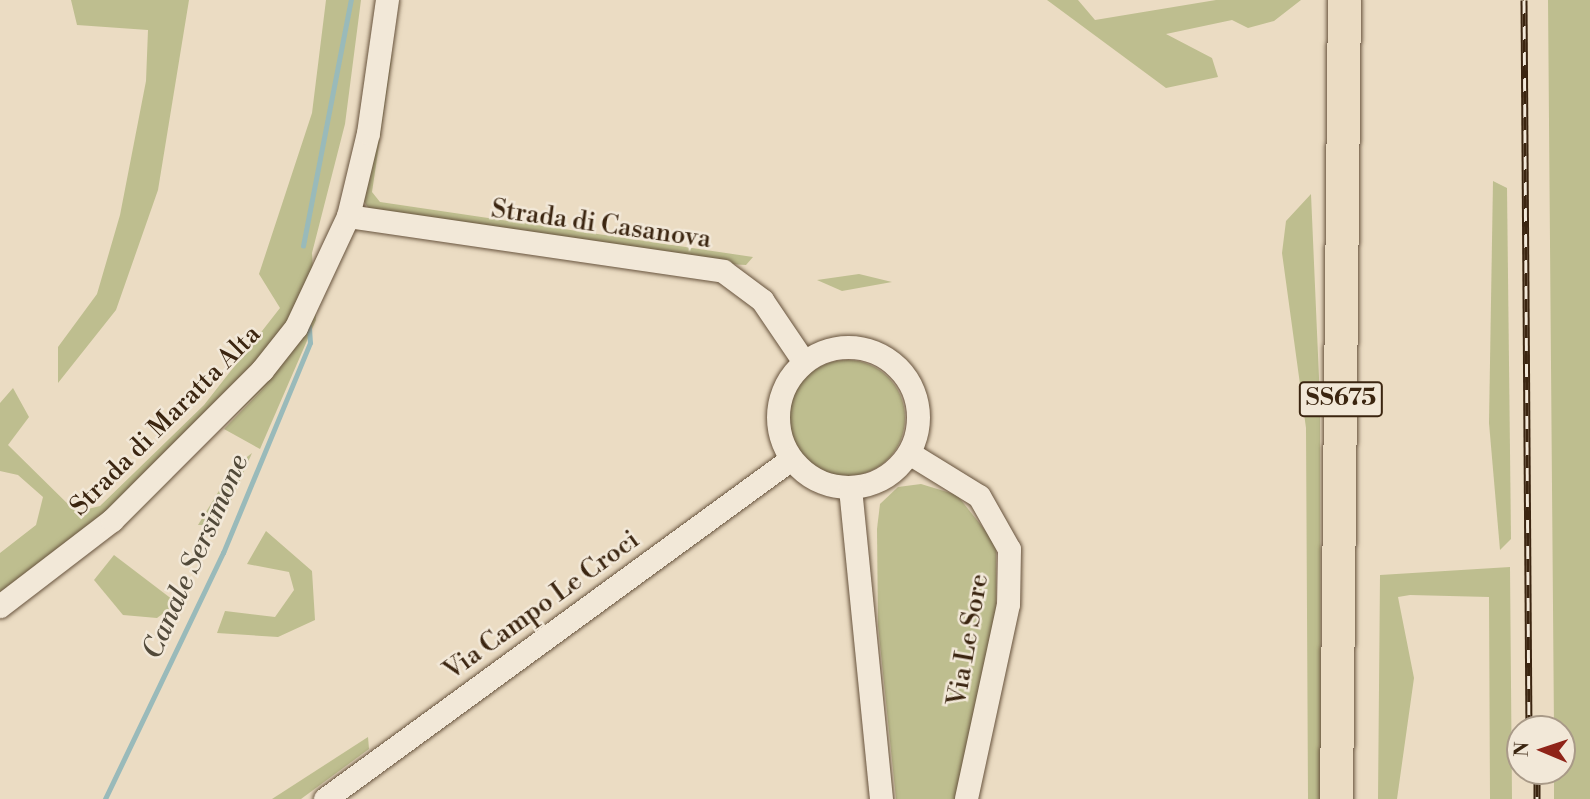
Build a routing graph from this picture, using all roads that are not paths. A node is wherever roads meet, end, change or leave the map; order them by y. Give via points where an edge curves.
1 (387, 0) edge
2 (1344, 0) edge
3 (1363, 0) edge
4 (348, 216) junction
5 (804, 362) junction
6 (909, 453) junction
7 (791, 459) junction
8 (850, 488) junction
9 (0, 606) edge
10 (325, 799) edge
11 (881, 799) edge
12 (966, 799) edge
13 (1336, 799) edge
14 (1358, 799) edge

1 - 4 street, Strada di Maratta Alta via 368,133
2 - 13 highway, SS675
3 - 14 highway, SS675
4 - 5 street, Strada di Casanova via 723,271 762,300
4 - 9 street, Strada di Maratta Alta via 296,327 261,370 112,520
5 - 6 street via 849,347 894,364 917,405
5 - 7 street via 787,383 778,408 780,435
6 - 8 street via 884,478
6 - 12 street, Via Le Sore via 979,496 1009,549 1008,604
7 - 8 street via 817,481
7 - 10 street, Via Campo Le Croci
8 - 11 street

